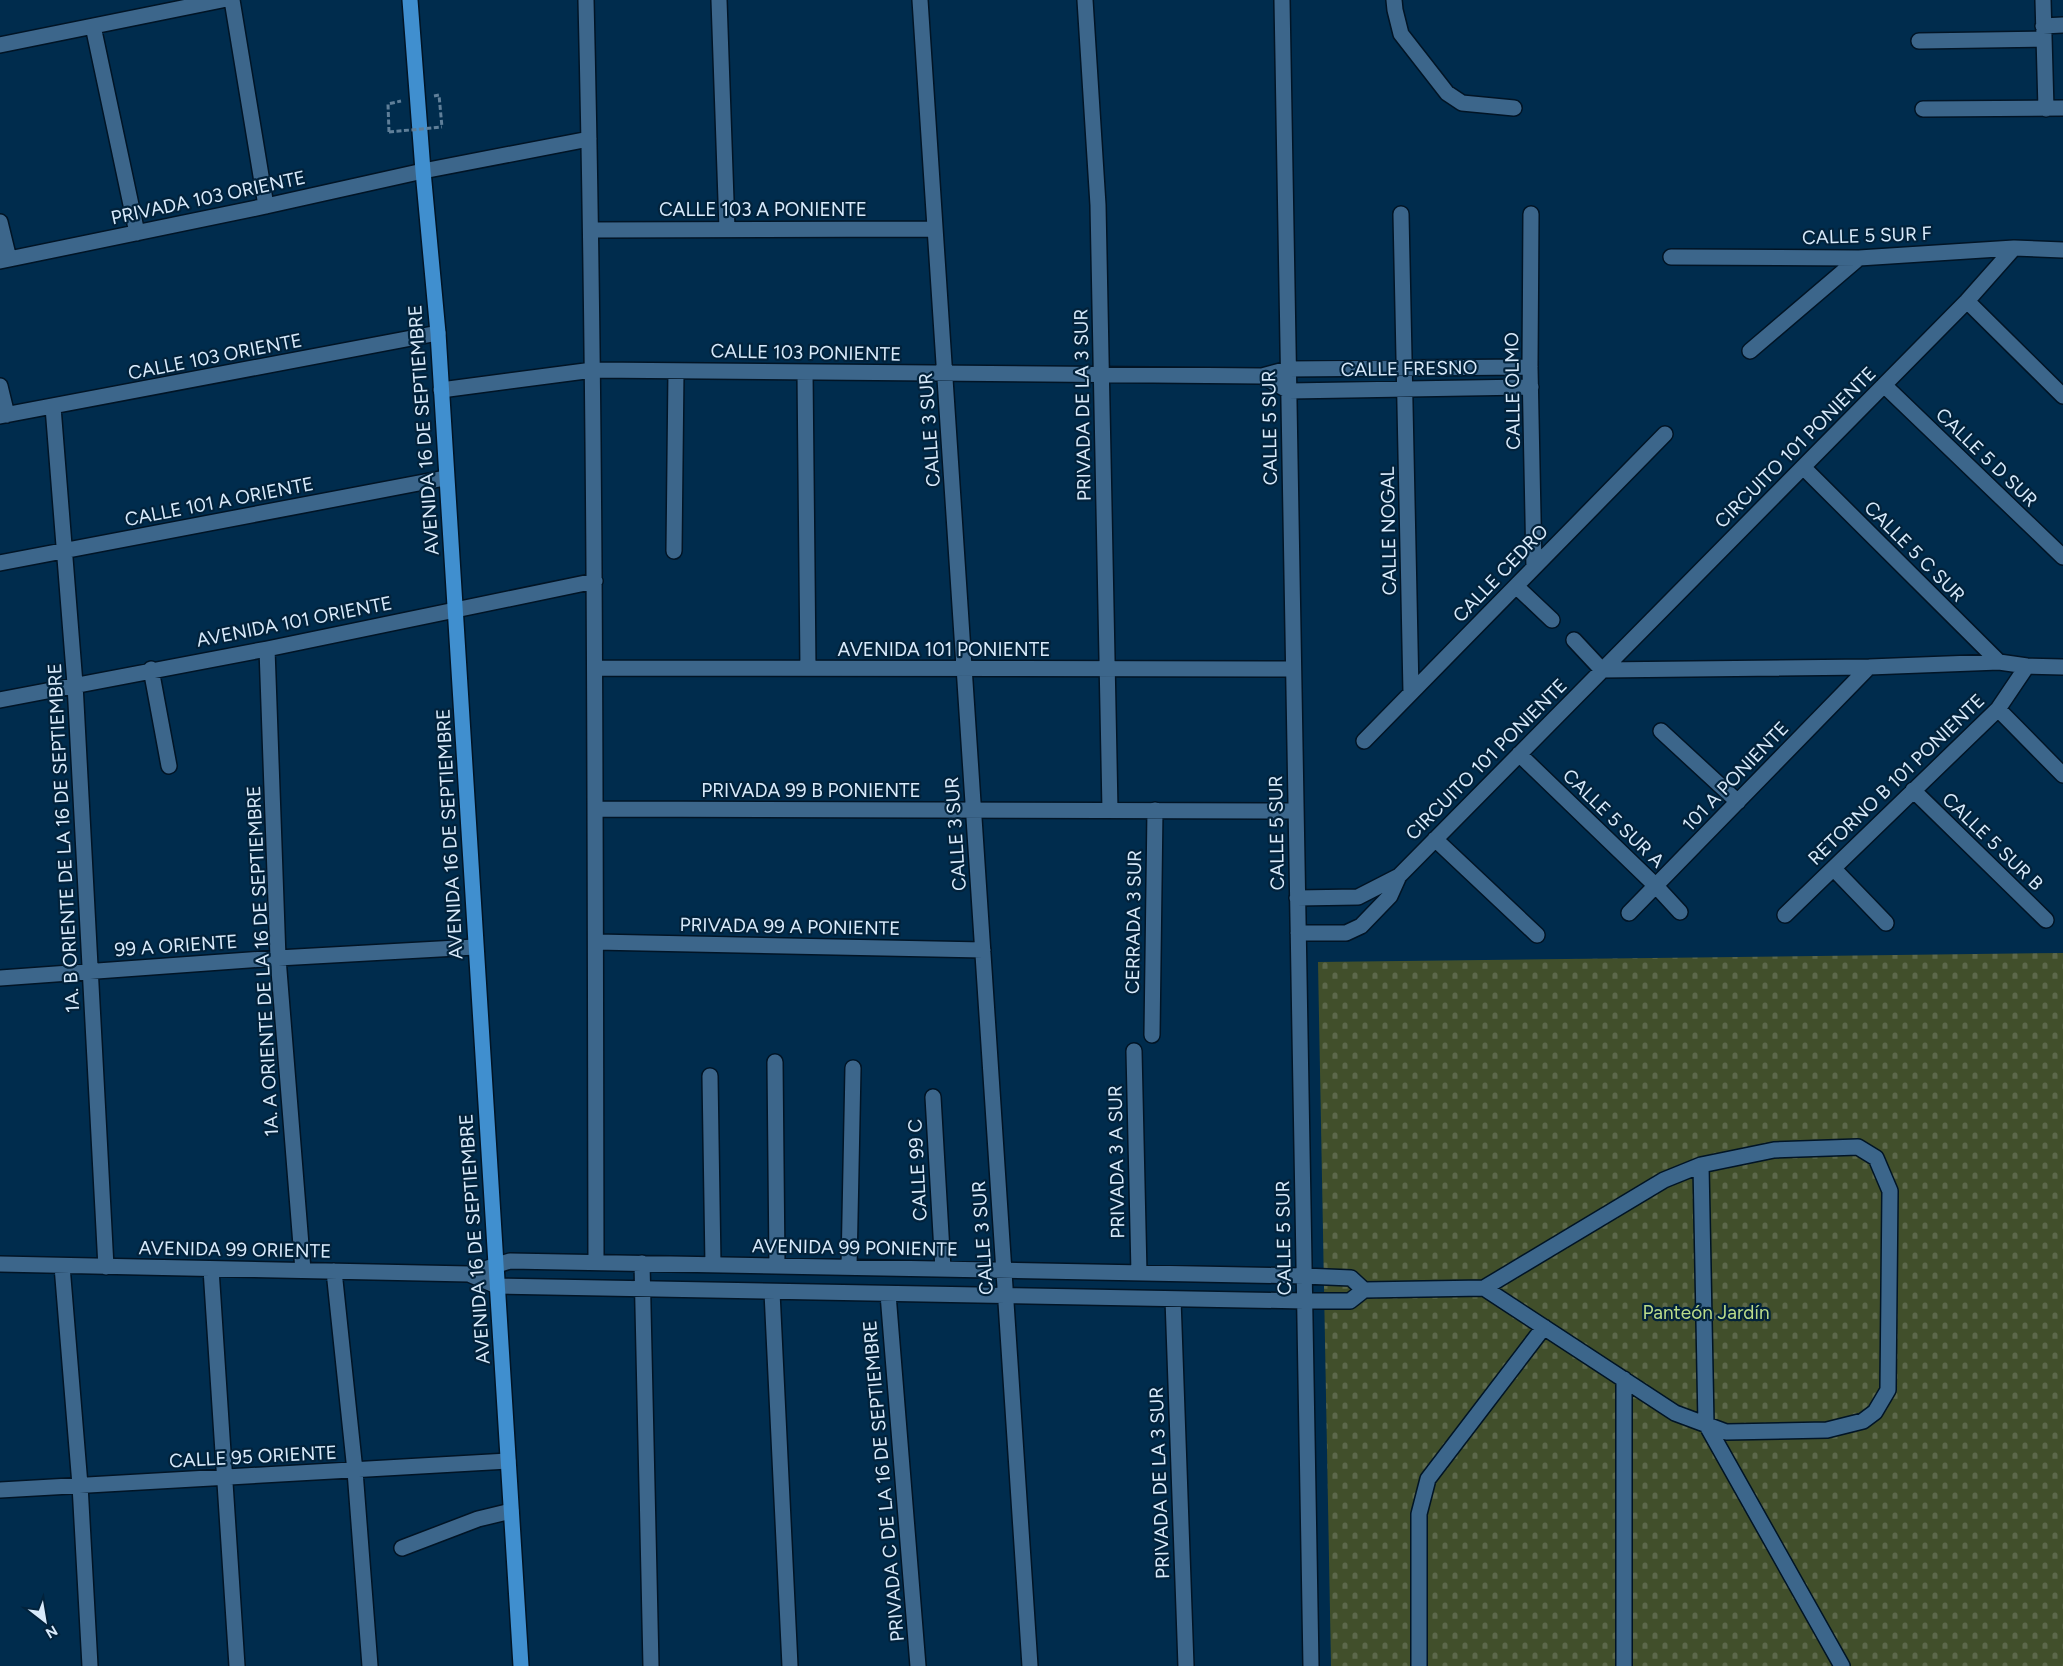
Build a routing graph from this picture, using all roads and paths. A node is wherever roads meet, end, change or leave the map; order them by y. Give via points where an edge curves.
1 (222, 0) edge
2 (232, 0) edge
3 (410, 0) edge
4 (586, 0) edge
5 (719, 0) edge
6 (920, 0) edge
7 (1085, 0) edge
8 (1282, 0) edge
9 (1394, 0) edge
10 (2043, 0) edge
11 (94, 26) junction
12 (2063, 26) edge
13 (2043, 32) junction
14 (1919, 41) dead end
15 (0, 45) edge
16 (439, 96) dead end
17 (388, 104) dead end
18 (1514, 108) dead end
19 (2063, 108) edge
20 (1923, 109) dead end
21 (2046, 109) junction
22 (589, 139) junction
23 (423, 171) junction
24 (266, 206) junction
25 (1401, 214) dead end
26 (1531, 214) dead end
27 (0, 222) edge
28 (727, 229) junction
29 (935, 229) junction
30 (591, 230) junction
31 (137, 232) junction
32 (2014, 248) junction
33 (2063, 250) edge
34 (1671, 257) dead end
35 (1859, 258) junction
36 (4, 260) edge
37 (1967, 301) junction
38 (438, 333) junction
39 (1750, 351) dead end
40 (1530, 367) junction
41 (1404, 368) junction
42 (1288, 369) junction
43 (593, 370) junction
44 (676, 371) junction
45 (805, 372) junction
46 (945, 373) junction
47 (1101, 374) junction
48 (1262, 376) junction
49 (1884, 385) junction
50 (0, 386) edge
51 (1531, 387) junction
52 (1405, 388) junction
53 (441, 390) junction
54 (1289, 390) junction
55 (2063, 396) edge
56 (54, 407) junction
57 (4, 416) edge
58 (1665, 434) dead end
59 (1802, 467) junction
60 (446, 478) junction
61 (65, 551) junction
62 (674, 551) dead end
63 (2063, 557) edge
64 (0, 563) edge
65 (1534, 567) junction
66 (595, 581) junction
67 (1516, 586) junction
68 (456, 609) junction
69 (1552, 620) dead end
70 (1574, 640) dead end
71 (267, 649) junction
72 (1999, 662) junction
73 (2027, 666) junction
74 (1869, 667) junction
75 (2063, 667) edge
76 (595, 668) junction
77 (808, 668) junction
78 (151, 669) junction
79 (964, 669) junction
80 (1294, 669) junction
81 (1107, 670) junction
82 (1602, 670) junction
83 (74, 684) junction
84 (1411, 692) junction
85 (0, 700) edge
86 (1998, 709) junction
87 (1661, 730) dead end
88 (1364, 741) dead end
89 (1519, 754) junction
90 (170, 766) dead end
91 (2063, 775) edge
92 (1913, 790) junction
93 (1738, 802) junction
94 (596, 809) junction
95 (974, 810) junction
96 (1110, 810) junction
97 (1155, 810) junction
98 (1296, 811) junction
99 (1435, 839) junction
100 (1834, 868) junction
101 (1399, 876) junction
102 (1656, 886) junction
103 (1297, 898) junction
104 (1680, 912) dead end
105 (1629, 913) dead end
106 (1784, 915) dead end
107 (2046, 920) dead end
108 (1886, 923) dead end
109 (1298, 933) junction
110 (1537, 935) dead end
111 (596, 942) junction
112 (476, 947) junction
113 (983, 950) junction
114 (278, 958) junction
115 (91, 972) junction
116 (0, 978) edge
117 (1152, 1035) dead end
118 (1134, 1051) dead end
119 (775, 1062) dead end
120 (853, 1068) dead end
121 (710, 1076) dead end
122 (932, 1097) dead end
123 (1701, 1165) junction
124 (596, 1262) junction
125 (642, 1263) junction
126 (0, 1264) edge
127 (495, 1265) junction
128 (713, 1265) junction
129 (62, 1266) junction
130 (106, 1266) junction
131 (777, 1266) junction
132 (849, 1267) junction
133 (211, 1269) junction
134 (943, 1269) junction
135 (303, 1270) junction
136 (334, 1271) junction
137 (1004, 1271) junction
138 (1139, 1273) junction
139 (469, 1274) junction
140 (1304, 1276) junction
141 (497, 1286) junction
142 (1484, 1288) junction
143 (642, 1289) junction
144 (1364, 1290) junction
145 (772, 1292) junction
146 (888, 1294) junction
147 (1006, 1296) junction
148 (1173, 1299) junction
149 (1304, 1301) junction
150 (1544, 1327) junction
151 (1624, 1379) junction
152 (1706, 1424) junction
153 (508, 1461) junction
154 (355, 1471) junction
155 (223, 1478) junction
156 (80, 1485) junction
157 (0, 1490) edge
158 (511, 1511) junction
159 (402, 1548) dead end
160 (90, 1666) edge
161 (237, 1666) edge
162 (370, 1666) edge
163 (521, 1666) edge
164 (651, 1666) edge
165 (790, 1666) edge
166 (918, 1666) edge
167 (1030, 1666) edge
168 (1186, 1666) edge
169 (1310, 1666) edge
170 (1419, 1666) edge
171 (1624, 1666) edge
172 (1842, 1666) edge

1 - 11 street
2 - 24 street
3 - 23 main road, AVENIDA 16 DE SEPTIEMBRE
4 - 22 street
5 - 28 street
6 - 29 street, CALLE 3 SUR
7 - 47 street, PRIVADA DE LA 3 SUR via 1098,205
8 - 42 street, CALLE 5 SUR
9 - 18 street via 1401,34 1447,93 1462,103
10 - 13 street
11 - 15 street
11 - 31 street
12 - 13 street
13 - 14 street
13 - 21 street
16 - 17 path, bridge via 442,127 389,132
19 - 21 street
20 - 21 street
22 - 23 street
22 - 30 street
23 - 24 street, PRIVADA 103 ORIENTE
23 - 38 main road, AVENIDA 16 DE SEPTIEMBRE
24 - 31 street, PRIVADA 103 ORIENTE
25 - 41 street, CALLE NOGAL
26 - 40 street, CALLE OLMO
27 - 36 street
28 - 29 street, CALLE 103 A PONIENTE
28 - 30 street, CALLE 103 A PONIENTE
29 - 46 street, CALLE 3 SUR
30 - 43 street
31 - 36 street, PRIVADA 103 ORIENTE
32 - 33 street, CALLE 5 SUR F
32 - 35 street, CALLE 5 SUR F
32 - 37 street, CIRCUITO 101 PONIENTE
34 - 35 street, CALLE 5 SUR F
35 - 39 street
37 - 49 street, CIRCUITO 101 PONIENTE
37 - 55 street
38 - 53 main road, AVENIDA 16 DE SEPTIEMBRE
38 - 56 street, CALLE 103 ORIENTE
40 - 41 street, CALLE FRESNO
40 - 51 street, CALLE OLMO
41 - 42 street, CALLE FRESNO
41 - 52 street, CALLE NOGAL
42 - 48 street, CALLE 103 PONIENTE
42 - 54 street, CALLE 5 SUR
43 - 44 street, CALLE 103 PONIENTE
43 - 53 street, CALLE 103 PONIENTE
43 - 66 street
44 - 45 street, CALLE 103 PONIENTE
44 - 62 street
45 - 46 street, CALLE 103 PONIENTE
45 - 77 street
46 - 47 street, CALLE 103 PONIENTE
46 - 79 street, CALLE 3 SUR
47 - 48 street, CALLE 103 PONIENTE
47 - 81 street, PRIVADA DE LA 3 SUR
48 - 54 street, CALLE 103 PONIENTE
49 - 59 street, CIRCUITO 101 PONIENTE
49 - 63 street, CALLE 5 D SUR
50 - 57 street
51 - 52 street, CALLE FRESNO
51 - 65 street, CALLE OLMO
52 - 54 street, CALLE FRESNO
52 - 84 street, CALLE NOGAL
53 - 60 main road, AVENIDA 16 DE SEPTIEMBRE
54 - 80 street, CALLE 5 SUR
56 - 57 street, CALLE 103 ORIENTE
56 - 61 street, 1A. B ORIENTE DE LA 16 DE SEPTIEMBRE
58 - 65 street, CALLE CEDRO
59 - 72 street, CALLE 5 C SUR
59 - 82 street, CIRCUITO 101 PONIENTE
60 - 61 street, CALLE 101 A ORIENTE
60 - 68 main road, AVENIDA 16 DE SEPTIEMBRE
61 - 64 street, CALLE 101 A ORIENTE
61 - 83 street, 1A. B ORIENTE DE LA 16 DE SEPTIEMBRE
65 - 67 street, CALLE CEDRO
66 - 68 street, AVENIDA 101 ORIENTE
66 - 76 street
67 - 69 street
67 - 84 street, CALLE CEDRO
68 - 71 street, AVENIDA 101 ORIENTE
68 - 112 main road, AVENIDA 16 DE SEPTIEMBRE
70 - 82 street
71 - 78 street, AVENIDA 101 ORIENTE
71 - 114 street, 1A. A ORIENTE DE LA 16 DE SEPTIEMBRE
72 - 73 street
72 - 74 street
73 - 75 street
73 - 86 street, RETORNO B 101 PONIENTE
74 - 82 street
74 - 93 street, 101 A PONIENTE
76 - 77 street, AVENIDA 101 PONIENTE
76 - 94 street
77 - 79 street, AVENIDA 101 PONIENTE
78 - 83 street, AVENIDA 101 ORIENTE
78 - 90 street
79 - 81 street, AVENIDA 101 PONIENTE
79 - 95 street, CALLE 3 SUR
80 - 81 street, AVENIDA 101 PONIENTE
80 - 98 street, CALLE 5 SUR
81 - 96 street, PRIVADA DE LA 3 SUR
82 - 89 street, CIRCUITO 101 PONIENTE
83 - 85 street, AVENIDA 101 ORIENTE
83 - 115 street, 1A. B ORIENTE DE LA 16 DE SEPTIEMBRE
84 - 88 street, CALLE CEDRO
86 - 91 street
86 - 92 street, RETORNO B 101 PONIENTE
87 - 93 street
89 - 99 street, CIRCUITO 101 PONIENTE
89 - 102 street, CALLE 5 SUR A
92 - 100 street, RETORNO B 101 PONIENTE
92 - 107 street, CALLE 5 SUR B
93 - 102 street, 101 A PONIENTE
94 - 95 street, PRIVADA 99 B PONIENTE
94 - 111 street
95 - 96 street, PRIVADA 99 B PONIENTE
95 - 113 street, CALLE 3 SUR
96 - 97 street, PRIVADA 99 B PONIENTE
97 - 98 street, PRIVADA 99 B PONIENTE
97 - 117 street, CERRADA 3 SUR
98 - 103 street, CALLE 5 SUR
99 - 101 street, CIRCUITO 101 PONIENTE
99 - 110 street
100 - 106 street, RETORNO B 101 PONIENTE
100 - 108 street
101 - 103 street, CIRCUITO 101 PONIENTE via 1358,897
101 - 109 street, CIRCUITO 101 PONIENTE via 1390,896 1361,926 1346,933
102 - 104 street, CALLE 5 SUR A
102 - 105 street, 101 A PONIENTE
103 - 109 street, CALLE 5 SUR
109 - 140 street, CALLE 5 SUR
111 - 113 street, PRIVADA 99 A PONIENTE
111 - 124 street
112 - 114 street, 99 A ORIENTE
112 - 127 main road, AVENIDA 16 DE SEPTIEMBRE
113 - 137 street, CALLE 3 SUR
114 - 115 street, 99 A ORIENTE
114 - 135 street, 1A. A ORIENTE DE LA 16 DE SEPTIEMBRE
115 - 116 street, 99 A ORIENTE
115 - 130 street, 1A. B ORIENTE DE LA 16 DE SEPTIEMBRE
118 - 138 street, PRIVADA 3 A SUR
119 - 131 street
120 - 132 street
121 - 128 street
122 - 134 street, CALLE 99 C
123 - 142 street via 1664,1180
123 - 152 street
123 - 152 street via 1774,1150 1858,1147 1876,1158 1890,1191 1888,1390 1875,1412 1863,1421 1827,1430 1726,1432
124 - 125 street, AVENIDA 99 PONIENTE
124 - 127 street, AVENIDA 99 PONIENTE via 510,1260
125 - 128 street, AVENIDA 99 PONIENTE
125 - 143 street
126 - 129 street, AVENIDA 99 ORIENTE
127 - 139 street, AVENIDA 99 ORIENTE
127 - 141 main road, AVENIDA 16 DE SEPTIEMBRE
128 - 131 street, AVENIDA 99 PONIENTE
129 - 130 street, AVENIDA 99 ORIENTE
129 - 156 street
130 - 133 street, AVENIDA 99 ORIENTE
131 - 132 street, AVENIDA 99 PONIENTE
132 - 134 street, AVENIDA 99 PONIENTE
133 - 135 street, AVENIDA 99 ORIENTE
133 - 155 street
134 - 137 street, AVENIDA 99 PONIENTE
135 - 136 street, AVENIDA 99 ORIENTE
136 - 139 street, AVENIDA 99 ORIENTE
136 - 154 street
137 - 138 street, AVENIDA 99 PONIENTE
137 - 147 street, CALLE 3 SUR
138 - 140 street, AVENIDA 99 PONIENTE
139 - 141 street, AVENIDA 99 ORIENTE
140 - 144 street, AVENIDA 99 PONIENTE via 1351,1278
140 - 149 street, CALLE 5 SUR
141 - 143 street
141 - 153 main road, AVENIDA 16 DE SEPTIEMBRE
142 - 144 street
142 - 150 street
143 - 145 street
143 - 164 street
144 - 149 street via 1350,1301
145 - 146 street
145 - 165 street
146 - 147 street
146 - 166 street, PRIVADA C DE LA 16 DE SEPTIEMBRE
147 - 148 street
147 - 167 street, CALLE 3 SUR
148 - 149 street
148 - 168 street, PRIVADA DE LA 3 SUR
149 - 169 street, CALLE 5 SUR
150 - 151 street
150 - 170 street via 1428,1478 1419,1514
151 - 152 street via 1675,1412
151 - 171 street
152 - 172 street
153 - 154 street, CALLE 95 ORIENTE
153 - 158 main road, AVENIDA 16 DE SEPTIEMBRE
154 - 155 street, CALLE 95 ORIENTE
154 - 162 street
155 - 156 street, CALLE 95 ORIENTE
155 - 161 street
156 - 157 street, CALLE 95 ORIENTE
156 - 160 street
158 - 159 street via 478,1519
158 - 163 main road, AVENIDA 16 DE SEPTIEMBRE

